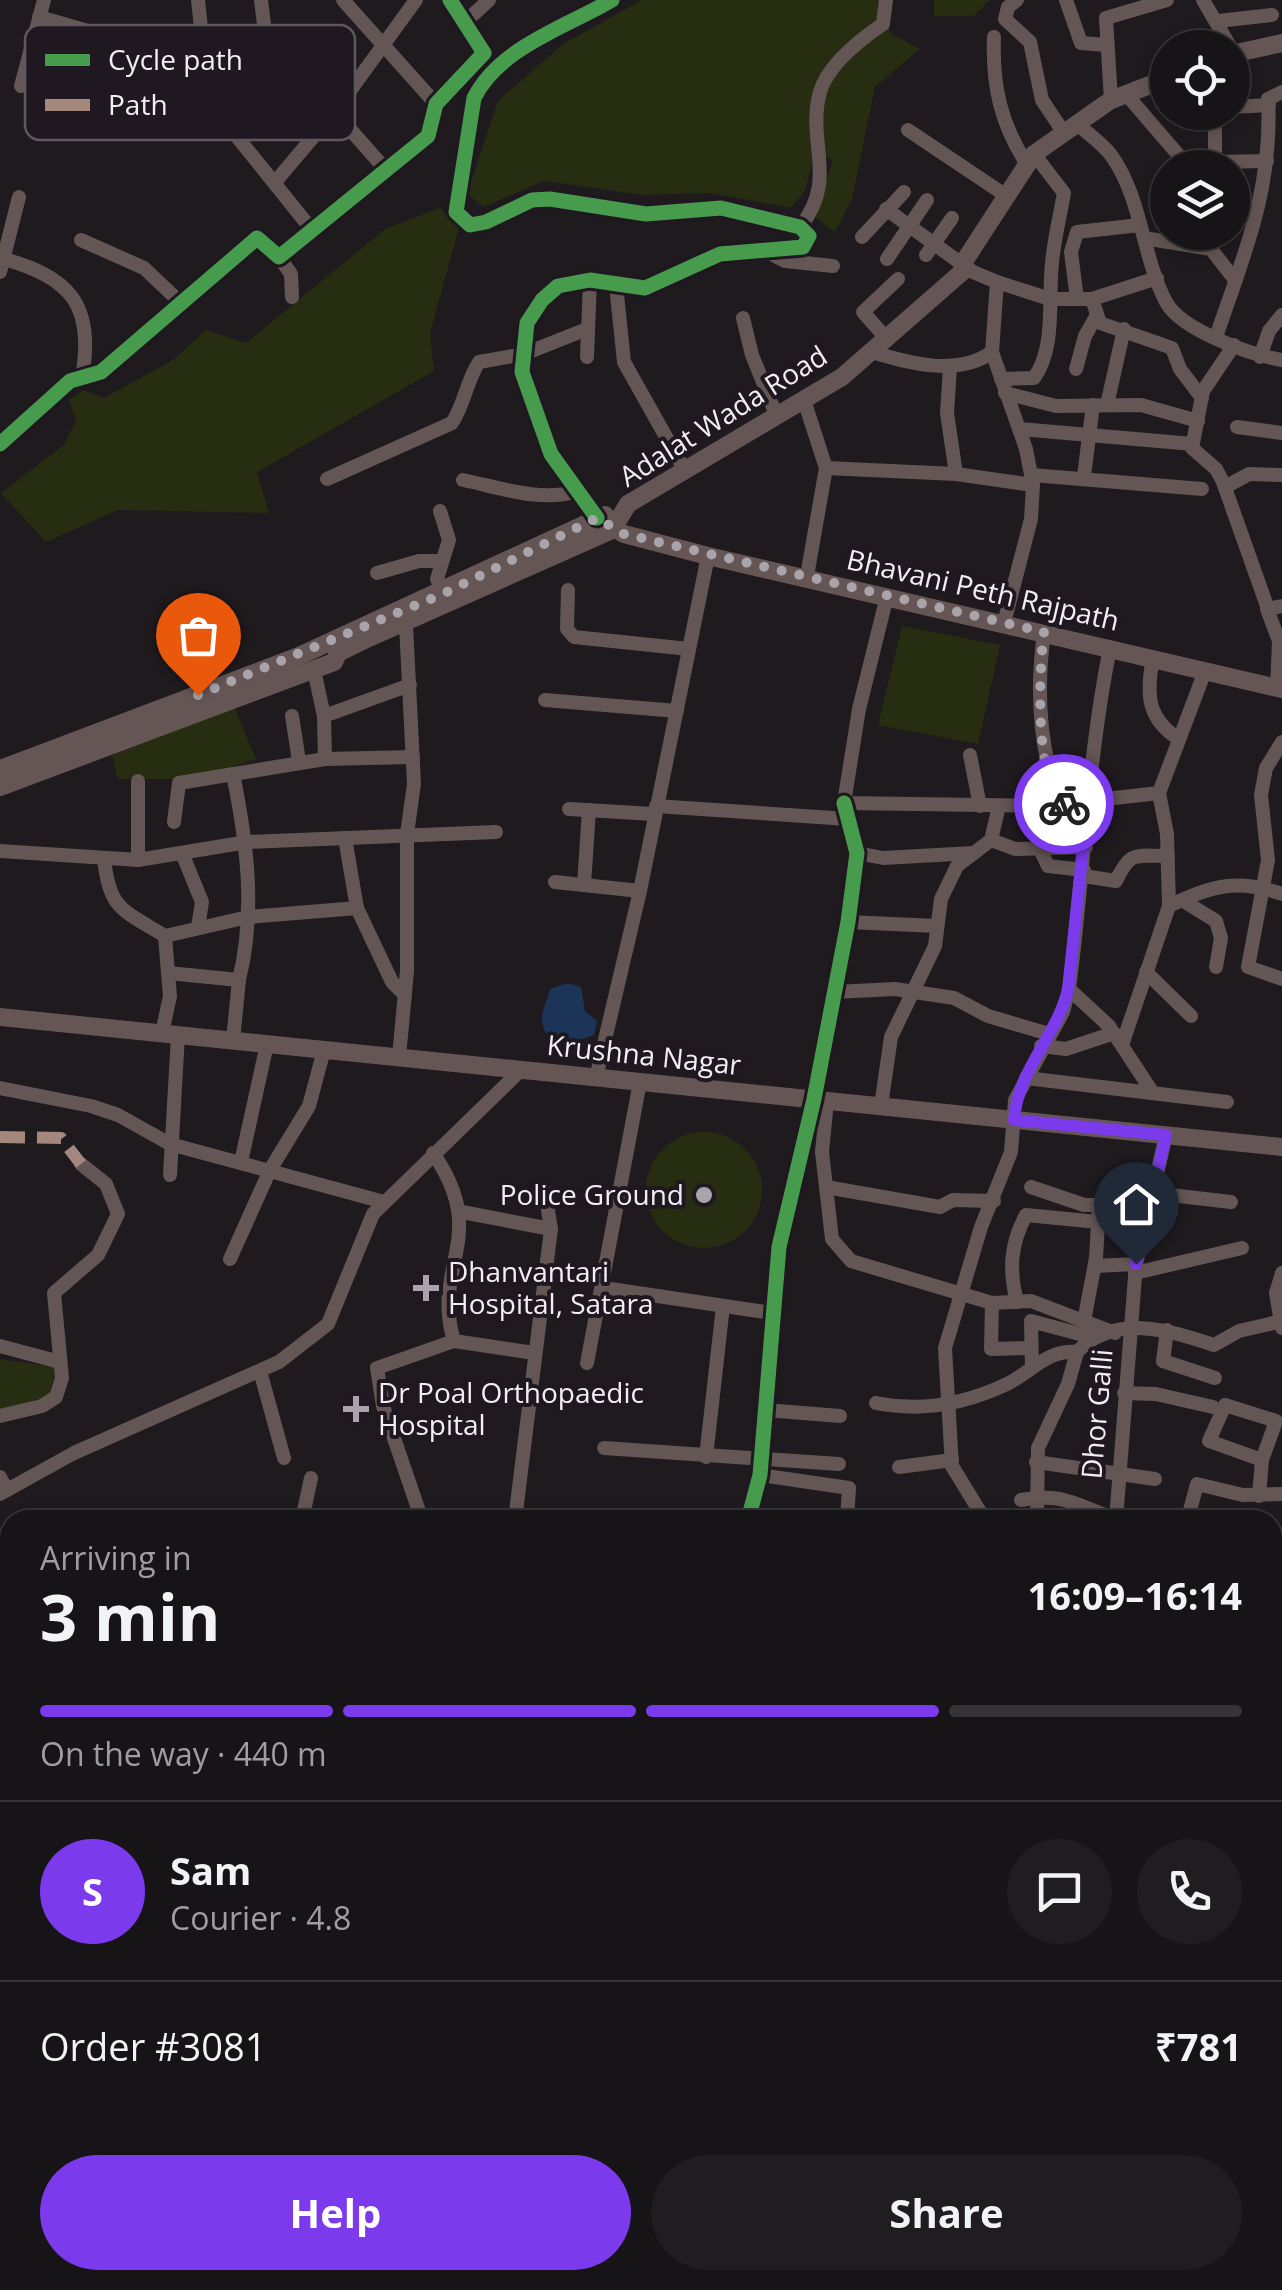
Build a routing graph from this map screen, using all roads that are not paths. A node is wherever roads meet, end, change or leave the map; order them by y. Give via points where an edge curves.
1 (44, 0) edge
2 (198, 0) edge
3 (261, 0) edge
4 (343, 0) edge
5 (416, 0) edge
6 (450, 0) edge
7 (489, 0) edge
8 (612, 0) edge
9 (886, 0) edge
10 (1016, 0) edge
11 (1066, 0) edge
12 (1167, 0) edge
13 (1204, 0) edge
14 (1272, 15) dead end
15 (39, 16) junction
16 (1218, 20) junction
17 (464, 23) junction
18 (37, 25) edge
19 (69, 25) edge
20 (201, 25) edge
21 (264, 25) edge
22 (1222, 30) edge
23 (994, 36) dead end
24 (1282, 42) edge
25 (1106, 45) junction
26 (383, 46) junction
27 (1250, 48) edge
28 (484, 53) junction
29 (495, 68) junction
30 (25, 74) edge
31 (355, 84) edge
32 (1150, 85) edge
33 (22, 86) dead end
34 (1282, 92) edge
35 (1119, 96) junction
36 (436, 104) junction
37 (1268, 106) junction
38 (1250, 107) edge
39 (1276, 125) edge
40 (1069, 127) junction
41 (908, 130) dead end
42 (1215, 130) edge
43 (355, 133) edge
44 (243, 140) edge
45 (311, 140) edge
46 (1173, 150) edge
47 (1031, 160) junction
48 (1266, 166) junction
49 (386, 170) junction
50 (1282, 177) edge
51 (276, 181) junction
52 (904, 192) dead end
53 (1005, 195) junction
54 (20, 198) dead end
55 (927, 200) dead end
56 (886, 209) junction
57 (952, 218) dead end
58 (911, 226) junction
59 (800, 227) junction
60 (312, 230) junction
61 (1142, 231) junction
62 (862, 237) dead end
63 (81, 240) dead end
64 (931, 249) junction
65 (766, 251) junction
66 (279, 257) junction
67 (888, 259) dead end
68 (2, 263) edge
69 (963, 263) junction
70 (832, 266) dead end
71 (1158, 278) junction
72 (898, 279) dead end
73 (590, 280) junction
74 (1235, 280) junction
75 (996, 282) junction
76 (616, 285) junction
77 (292, 297) dead end
78 (1050, 299) junction
79 (1085, 299) junction
80 (181, 303) junction
81 (1282, 315) edge
82 (1097, 316) junction
83 (743, 318) dead end
84 (587, 329) junction
85 (1124, 330) junction
86 (1216, 337) junction
87 (887, 339) junction
88 (1234, 345) junction
89 (869, 351) junction
90 (992, 352) junction
91 (524, 354) junction
92 (1260, 356) junction
93 (588, 358) dead end
94 (1282, 360) edge
95 (950, 367) junction
96 (1076, 369) dead end
97 (82, 377) junction
98 (1003, 386) junction
99 (1202, 398) junction
100 (804, 400) junction
101 (1100, 405) junction
102 (777, 417) junction
103 (1198, 421) junction
104 (1237, 427) dead end
105 (1020, 428) junction
106 (1090, 433) junction
107 (1282, 433) edge
108 (0, 444) edge
109 (1192, 444) junction
110 (826, 468) junction
111 (684, 469) junction
112 (956, 474) junction
113 (1282, 474) edge
114 (1084, 476) junction
115 (327, 479) dead end
116 (463, 480) dead end
117 (1033, 480) junction
118 (1225, 487) junction
119 (1202, 489) dead end
120 (574, 492) junction
121 (440, 511) dead end
122 (605, 524) junction
123 (708, 556) junction
124 (442, 561) junction
125 (377, 572) dead end
126 (806, 576) junction
127 (568, 590) dead end
128 (443, 594) junction
129 (887, 596) junction
130 (1275, 607) edge
131 (1004, 623) junction
132 (406, 625) junction
133 (1044, 632) junction
134 (689, 648) junction
135 (1110, 648) junction
136 (338, 654) junction
137 (1153, 658) junction
138 (314, 670) junction
139 (1204, 671) junction
140 (410, 684) junction
141 (1279, 688) edge
142 (545, 700) dead end
143 (676, 711) junction
144 (292, 716) dead end
145 (324, 716) junction
146 (1179, 739) junction
147 (1280, 750) edge
148 (970, 755) dead end
149 (413, 757) junction
150 (325, 758) junction
151 (299, 761) junction
152 (34, 766) dead end
153 (0, 769) edge
154 (233, 774) junction
155 (138, 781) dead end
156 (0, 787) edge
157 (1159, 793) junction
158 (1088, 801) junction
159 (844, 803) junction
160 (1062, 804) junction
161 (980, 806) junction
162 (999, 806) junction
163 (569, 809) dead end
164 (590, 810) junction
165 (655, 810) junction
166 (848, 819) junction
167 (174, 822) dead end
168 (496, 832) dead end
169 (407, 834) junction
170 (345, 838) junction
171 (991, 840) junction
172 (247, 842) junction
173 (1056, 846) junction
174 (1039, 847) junction
175 (1086, 847) junction
176 (0, 851) edge
177 (857, 853) junction
178 (182, 854) junction
179 (973, 854) junction
180 (1168, 856) junction
181 (104, 858) junction
182 (138, 860) junction
183 (1084, 873) junction
184 (556, 882) dead end
185 (584, 886) junction
186 (1264, 888) junction
187 (640, 891) junction
188 (1282, 894) edge
189 (1176, 903) junction
190 (356, 908) junction
191 (248, 917) junction
192 (848, 922) junction
193 (937, 926) junction
194 (198, 927) junction
195 (165, 936) junction
196 (1216, 967) dead end
197 (1146, 972) junction
198 (168, 973) junction
199 (239, 980) junction
200 (1282, 980) edge
201 (1068, 990) junction
202 (910, 991) junction
203 (834, 992) junction
204 (405, 994) junction
205 (1191, 1016) dead end
206 (0, 1017) edge
207 (170, 1034) junction
208 (1118, 1039) junction
209 (233, 1040) junction
210 (1045, 1040) junction
211 (267, 1044) junction
212 (324, 1050) junction
213 (399, 1057) junction
214 (521, 1070) junction
215 (596, 1078) junction
216 (1026, 1078) junction
217 (640, 1082) junction
218 (0, 1088) edge
219 (1151, 1090) junction
220 (820, 1100) junction
221 (1227, 1102) dead end
222 (880, 1106) junction
223 (1014, 1120) junction
224 (1166, 1135) junction
225 (170, 1144) junction
226 (1282, 1147) edge
227 (433, 1153) junction
228 (241, 1162) junction
229 (82, 1164) dead end
230 (270, 1170) junction
231 (170, 1175) dead end
232 (1030, 1186) dead end
233 (826, 1187) junction
234 (546, 1192) dead end
235 (1153, 1193) junction
236 (994, 1201) junction
237 (384, 1202) junction
238 (1231, 1202) dead end
239 (1099, 1205) junction
240 (1150, 1209) junction
241 (462, 1212) junction
242 (1098, 1222) junction
243 (551, 1229) junction
244 (1242, 1248) dead end
245 (230, 1259) dead end
246 (1094, 1266) junction
247 (1136, 1268) junction
248 (1282, 1273) edge
249 (604, 1288) junction
250 (962, 1296) junction
251 (1018, 1302) junction
252 (992, 1303) junction
253 (723, 1306) junction
254 (772, 1313) junction
255 (1084, 1320) junction
256 (1281, 1324) edge
257 (1130, 1326) junction
258 (1167, 1330) junction
259 (1114, 1332) junction
260 (1092, 1337) junction
261 (454, 1342) junction
262 (0, 1346) edge
263 (1030, 1348) junction
264 (1077, 1352) junction
265 (534, 1353) junction
266 (60, 1362) junction
267 (586, 1363) dead end
268 (1032, 1367) junction
269 (260, 1370) junction
270 (1215, 1378) dead end
271 (1124, 1393) junction
272 (876, 1403) dead end
273 (948, 1404) junction
274 (1213, 1407) dead end
275 (765, 1410) junction
276 (0, 1416) edge
277 (840, 1416) dead end
278 (604, 1448) dead end
279 (706, 1457) junction
280 (284, 1458) dead end
281 (762, 1458) junction
282 (952, 1460) junction
283 (1262, 1460) junction
284 (1036, 1462) junction
285 (839, 1464) dead end
286 (899, 1467) dead end
287 (760, 1475) junction
288 (1117, 1477) junction
289 (312, 1478) dead end
290 (1155, 1479) dead end
291 (2, 1487) edge
292 (1282, 1494) edge
293 (1258, 1496) junction
294 (1029, 1499) junction
295 (304, 1510) edge
296 (419, 1510) edge
297 (516, 1510) edge
298 (751, 1510) edge
299 (848, 1510) edge
300 (980, 1510) edge
301 (1033, 1510) edge
302 (1090, 1510) edge
303 (1116, 1510) edge
304 (1190, 1510) edge

1 - 15 street
2 - 20 street
3 - 21 street
4 - 26 street
5 - 26 street
6 - 17 street
7 - 17 street
8 - 29 street
9 - 59 street via 883,24 858,42 820,89 823,169 814,210
10 - 40 street via 1005,19 1030,42 1042,100
11 - 25 street via 1081,43
12 - 25 street via 1106,18
13 - 16 street
14 - 16 street
15 - 18 street
15 - 19 street
16 - 22 street
17 - 28 street
23 - 47 street via 1003,128
24 - 27 main road
25 - 35 street
26 - 31 street
26 - 36 street
28 - 29 street
28 - 36 street
29 - 59 street via 474,98 456,201 456,212 470,225 550,199 646,214 721,208
30 - 33 street
32 - 35 main road, Adalat Wada Road
34 - 37 street via 1272,94
35 - 40 main road, Adalat Wada Road
35 - 46 street
36 - 49 street via 428,136
37 - 38 street
37 - 39 street
39 - 48 street
40 - 47 main road, Adalat Wada Road
40 - 61 street via 1110,154
41 - 53 street
42 - 48 street via 1214,162
43 - 49 street
44 - 51 street
45 - 51 street
47 - 53 main road, Adalat Wada Road
47 - 78 street via 1064,193
48 - 50 street
48 - 74 street via 1252,240
49 - 60 street
51 - 60 street
52 - 56 street
53 - 69 main road, Adalat Wada Road
54 - 68 street
55 - 58 street
56 - 58 street
56 - 62 street
57 - 64 street
58 - 64 street
58 - 67 street
59 - 65 street via 810,236 803,247
60 - 66 street
61 - 71 street
61 - 74 street via 1211,249
61 - 79 street via 1077,232 1071,252
63 - 80 street via 144,268
64 - 69 street
65 - 70 street via 785,261
65 - 76 street via 720,254 645,288
66 - 77 street via 291,274
66 - 80 street via 257,238
68 - 97 street via 60,282 86,317
69 - 75 street
69 - 87 main road, Adalat Wada Road via 962,272
71 - 79 street
71 - 86 street via 1166,304 1184,322
72 - 87 street via 862,312
73 - 76 street
73 - 84 street
73 - 91 street via 558,286 542,300 527,323
74 - 86 street
75 - 78 street
75 - 90 street
76 - 111 street via 624,362
78 - 79 street
78 - 98 street via 1044,365 1034,378
79 - 82 street
80 - 97 street via 101,372
81 - 92 street
82 - 85 street via 1100,324
82 - 96 street
83 - 102 street
84 - 91 street
84 - 93 street
85 - 99 street via 1172,348
85 - 101 street
86 - 88 street
87 - 89 main road, Adalat Wada Road
88 - 92 street
88 - 99 street
89 - 95 street
89 - 100 main road, Adalat Wada Road
90 - 95 street via 977,363
90 - 98 street
91 - 115 street via 479,362 452,423
91 - 120 street via 522,372 535,416
92 - 94 street
95 - 112 street via 947,414
97 - 108 street
98 - 101 street via 1056,406
98 - 105 street
99 - 103 street
100 - 102 main road, Adalat Wada Road
100 - 110 street
101 - 103 street via 1141,404
101 - 106 street
102 - 111 main road, Adalat Wada Road
103 - 109 street
104 - 107 street
105 - 106 street
105 - 117 street
106 - 109 street
106 - 114 street
109 - 118 street
110 - 112 street
110 - 126 street
111 - 122 main road, Adalat Wada Road
112 - 117 street
113 - 118 street via 1248,474
114 - 117 street
114 - 119 street
116 - 120 street via 534,494
117 - 131 street
118 - 130 street via 1238,517 1236,530
120 - 122 street
121 - 124 street via 449,540
122 - 123 main road, Bhavani Peth Rajpath
122 - 128 main road
122 - 132 main road
123 - 126 main road, Bhavani Peth Rajpath
123 - 134 street
124 - 125 street
124 - 128 street via 437,579
126 - 129 main road, Bhavani Peth Rajpath
127 - 134 street via 567,629 574,637
128 - 153 main road
129 - 131 main road, Bhavani Peth Rajpath
129 - 159 street
130 - 141 street
131 - 133 main road, Bhavani Peth Rajpath
132 - 136 main road
132 - 140 street
133 - 135 main road, Bhavani Peth Rajpath
133 - 160 street via 1039,696 1048,771
134 - 143 street
135 - 137 main road, Bhavani Peth Rajpath
135 - 158 street
136 - 138 main road
136 - 152 main road
137 - 139 main road, Bhavani Peth Rajpath
137 - 146 street via 1151,711
138 - 145 street
138 - 156 main road
139 - 141 main road, Bhavani Peth Rajpath
139 - 146 street
140 - 145 street
140 - 149 street
142 - 143 street
143 - 165 street
144 - 151 street
145 - 150 street
146 - 157 street
147 - 186 street via 1266,768 1260,795 1268,860
148 - 161 street
149 - 150 street
149 - 169 street
150 - 151 street
151 - 154 street
154 - 167 street via 179,784
154 - 172 street
155 - 182 street
157 - 158 street
157 - 180 street
158 - 160 street
158 - 175 street
159 - 161 street
159 - 166 street
160 - 162 street
160 - 173 street
161 - 162 street
162 - 171 street
163 - 164 street
164 - 165 street
164 - 185 street
165 - 166 street
165 - 187 street
166 - 177 street
168 - 169 street
169 - 170 street
169 - 204 street
170 - 172 street
170 - 190 street
171 - 174 street via 1016,849
171 - 179 street
172 - 178 street
172 - 191 street
173 - 174 street
173 - 175 street
174 - 183 street via 1048,866
175 - 183 street
176 - 181 street
177 - 179 street
177 - 192 street
178 - 182 street
178 - 194 street via 202,902
179 - 193 street via 957,866
180 - 183 street via 1131,856 1116,881
180 - 189 street
181 - 182 street
181 - 195 street via 107,892 122,910
183 - 201 street
184 - 185 street
185 - 187 street
186 - 188 street
186 - 189 street via 1212,885
186 - 200 street via 1248,966
187 - 215 street
189 - 196 street via 1216,921
189 - 197 street
190 - 191 street
190 - 204 street via 392,982
191 - 194 street
191 - 199 street
192 - 193 street
192 - 203 street
193 - 202 street via 935,946
194 - 195 street
195 - 198 street
197 - 205 street
197 - 208 street
198 - 199 street
198 - 207 street
199 - 209 street
201 - 208 street
201 - 210 street
202 - 203 street
202 - 210 street via 954,998
202 - 222 street via 890,1037
203 - 220 street
204 - 213 street
206 - 207 main road, Krushna Nagar
207 - 209 main road, Krushna Nagar
207 - 225 street
208 - 210 street via 1066,1050
208 - 219 street
209 - 211 main road, Krushna Nagar
210 - 216 street
211 - 212 main road, Krushna Nagar
211 - 228 street
212 - 213 main road, Krushna Nagar
212 - 230 street via 309,1106
213 - 214 main road, Krushna Nagar
214 - 215 main road, Krushna Nagar
214 - 227 street
215 - 217 main road, Krushna Nagar
216 - 219 street
216 - 223 street
217 - 220 main road, Krushna Nagar
217 - 249 street
218 - 225 street via 92,1106
219 - 221 street
220 - 222 main road, Krushna Nagar
220 - 233 street
220 - 254 street via 779,1247
222 - 223 main road, Krushna Nagar
223 - 224 main road, Krushna Nagar
223 - 236 street
224 - 226 main road, Krushna Nagar
224 - 235 street, Dhor Galli
225 - 228 street
225 - 231 street
227 - 237 street
227 - 241 street
228 - 230 street
229 - 266 street via 106,1184 118,1214 98,1255 54,1293
230 - 237 street
230 - 245 street
232 - 239 street
233 - 236 street via 940,1207 952,1200
233 - 250 street via 832,1239 851,1261
234 - 243 street
235 - 238 street
235 - 240 street, Dhor Galli
236 - 250 street
237 - 269 street via 328,1324
239 - 240 street
239 - 242 street
240 - 247 street, Dhor Galli
241 - 243 street
241 - 261 street via 448,1309
242 - 246 street
242 - 251 street via 1026,1215 1014,1236
243 - 265 street
244 - 247 street
246 - 247 street
246 - 255 street
247 - 257 street, Dhor Galli
248 - 256 street via 1276,1293
249 - 253 street
249 - 267 street
250 - 252 street
250 - 273 street via 944,1348
251 - 252 street
251 - 255 street
252 - 263 street via 991,1350
253 - 254 street
253 - 279 street
254 - 275 street
255 - 259 street
256 - 258 street via 1239,1331 1214,1344
257 - 258 street
257 - 259 street
257 - 271 street, Dhor Galli
258 - 270 street via 1163,1361
259 - 260 street
260 - 263 street via 1031,1321
260 - 264 street
261 - 265 street
261 - 296 street via 377,1368
262 - 266 street
263 - 268 street
264 - 268 street via 1057,1351
264 - 284 street via 1043,1428
265 - 297 street
266 - 276 street via 56,1397
268 - 273 street via 1006,1384
269 - 280 street
269 - 291 street
271 - 274 street
271 - 288 street, Dhor Galli
272 - 273 street via 927,1409
273 - 282 street
275 - 277 street
275 - 281 street
278 - 279 street
279 - 281 street
281 - 285 street
281 - 287 street
282 - 286 street
282 - 300 street
283 - 283 street via 1210,1441 1226,1404 1276,1422
283 - 293 street
284 - 288 street
284 - 294 street
287 - 298 street
287 - 299 street via 849,1488
288 - 290 street
288 - 303 street, Dhor Galli
289 - 295 street
292 - 293 street
293 - 304 street via 1197,1484
294 - 301 street
294 - 302 street via 1073,1498

